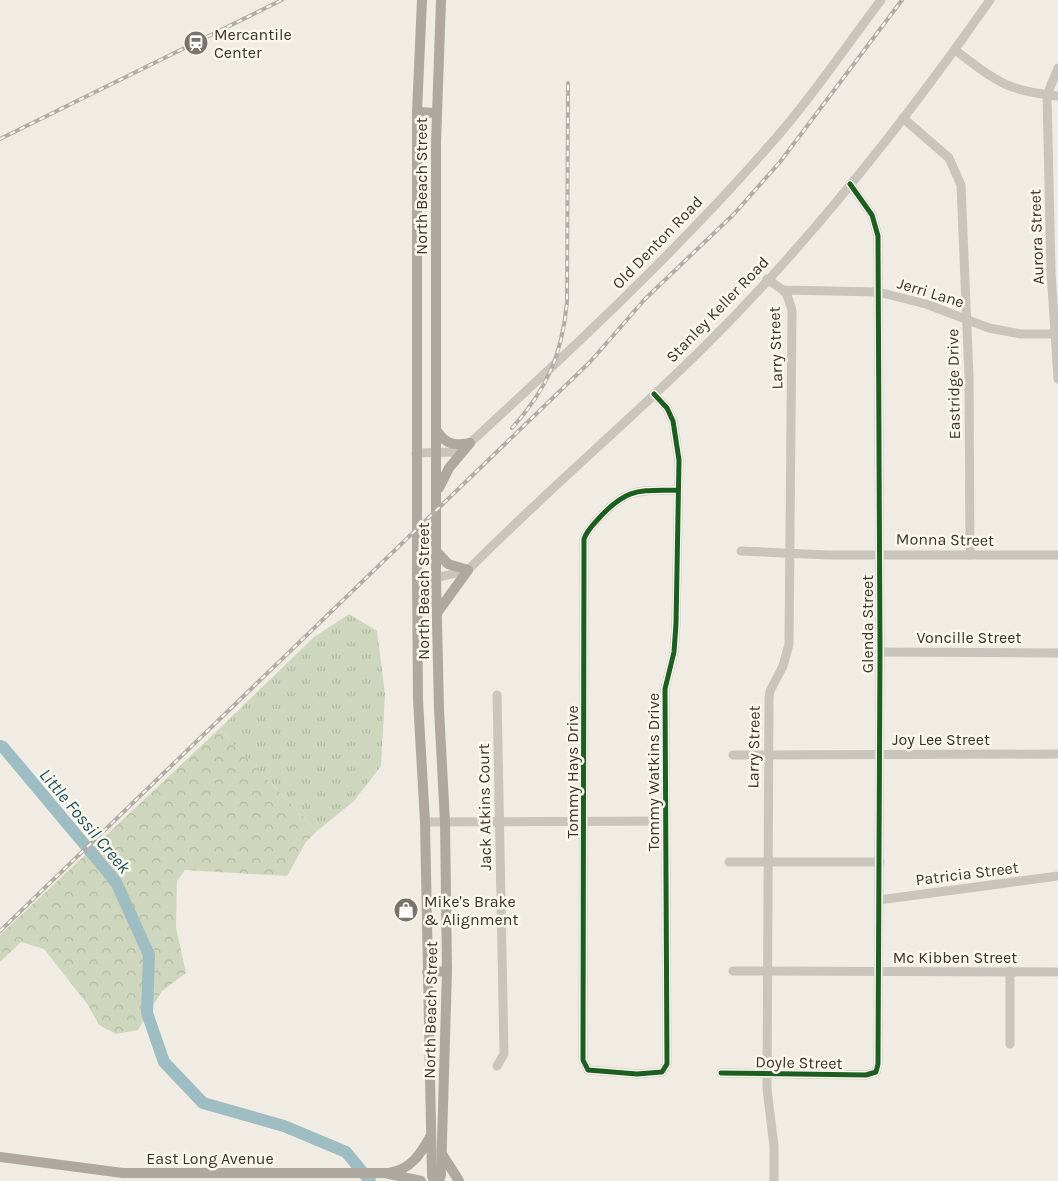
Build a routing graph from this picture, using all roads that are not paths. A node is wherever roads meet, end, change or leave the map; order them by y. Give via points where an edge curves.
1 (422, 0) edge
2 (441, 0) edge
3 (881, 0) edge
4 (990, 0) edge
5 (955, 50) junction
6 (1058, 68) edge
7 (1047, 95) junction
8 (1058, 96) edge
9 (417, 112) junction
10 (436, 113) junction
11 (903, 118) junction
12 (850, 184) junction
13 (417, 257) junction
14 (436, 257) junction
15 (767, 279) junction
16 (783, 290) junction
17 (878, 292) junction
18 (966, 318) junction
19 (1056, 334) edge
20 (1058, 379) edge
21 (654, 394) junction
22 (437, 431) junction
23 (470, 443) junction
24 (437, 452) junction
25 (416, 453) junction
26 (678, 490) junction
27 (437, 491) junction
28 (741, 551) dead end
29 (437, 552) junction
30 (790, 553) junction
31 (879, 553) junction
32 (970, 555) junction
33 (1058, 555) edge
34 (468, 570) junction
35 (417, 578) junction
36 (436, 578) junction
37 (437, 614) junction
38 (880, 652) junction
39 (1058, 653) edge
40 (497, 695) dead end
41 (733, 754) dead end
42 (767, 754) junction
43 (880, 754) junction
44 (1058, 754) edge
45 (664, 821) junction
46 (425, 822) junction
47 (445, 822) junction
48 (500, 823) junction
49 (585, 823) junction
50 (729, 862) dead end
51 (767, 862) junction
52 (880, 862) junction
53 (1058, 876) edge
54 (879, 900) junction
55 (767, 969) junction
56 (447, 971) junction
57 (733, 971) dead end
58 (1010, 971) junction
59 (427, 972) junction
60 (880, 972) junction
61 (1058, 972) edge
62 (1010, 1044) dead end
63 (583, 1060) joint
64 (497, 1066) dead end
65 (876, 1072) joint
66 (721, 1073) dead end
67 (767, 1074) junction
68 (431, 1135) junction
69 (442, 1153) junction
70 (0, 1156) edge
71 (385, 1173) junction
72 (123, 1177) edge
73 (220, 1177) edge
74 (420, 1181) edge
75 (434, 1181) edge
76 (439, 1181) edge
77 (459, 1181) edge
78 (774, 1181) edge

1 - 9 main road, North Beach Street
2 - 10 main road, North Beach Street
3 - 23 street, Old Denton Road via 804,106 752,165 662,261
4 - 5 street, Stanley Keller Road
5 - 7 street via 1004,85
5 - 11 street, Stanley Keller Road
6 - 7 street
7 - 8 street
7 - 19 street, Aurora Street
9 - 10 main road
9 - 13 main road, North Beach Street
10 - 14 main road, North Beach Street
11 - 12 street, Stanley Keller Road
11 - 18 street, Eastridge Drive via 950,158 962,185
12 - 15 street, Stanley Keller Road
12 - 17 street, Glenda Street via 876,225
13 - 14 main road
13 - 25 main road, North Beach Street
14 - 22 main road, North Beach Street
15 - 16 street
15 - 21 street, Stanley Keller Road
16 - 17 street, Jerri Lane
16 - 30 street, Larry Street via 792,310
17 - 18 street, Jerri Lane
17 - 31 street, Glenda Street
18 - 19 street, Jerri Lane via 989,328 1020,334
18 - 32 street, Eastridge Drive
19 - 20 street, Aurora Street
21 - 26 street, Tommy Watkins Drive via 674,421 679,460
21 - 34 street, Stanley Keller Road
22 - 23 main road via 442,440 450,444
22 - 24 main road, North Beach Street
23 - 24 street, Old Denton Road via 454,452
23 - 27 main road via 449,468
24 - 25 street, Old Denton Road
24 - 27 main road, North Beach Street
25 - 35 main road, North Beach Street
26 - 45 street, Tommy Watkins Drive via 676,624 674,652 664,688
26 - 49 street, Tommy Hays Drive via 639,490 624,494 593,525 584,539
27 - 29 main road, North Beach Street
28 - 30 street, Monna Street
29 - 34 main road via 448,564
29 - 36 main road, North Beach Street
30 - 31 street, Monna Street
30 - 42 street, Larry Street via 789,644 783,666 770,690
31 - 32 street, Monna Street
31 - 38 street, Glenda Street
32 - 33 street, Monna Street
34 - 36 street, Stanley Keller Road
34 - 37 main road
35 - 36 street, Stanley Keller Road
35 - 46 main road, North Beach Street via 418,700
36 - 37 main road, North Beach Street
37 - 47 main road, North Beach Street
38 - 39 street, Voncille Street
38 - 43 street, Glenda Street
40 - 48 street, Jack Atkins Court
41 - 42 street, Joy Lee Street
42 - 43 street, Joy Lee Street
42 - 51 street, Larry Street
43 - 44 street, Joy Lee Street
43 - 52 street, Glenda Street
45 - 49 street
45 - 63 street, Tommy Watkins Drive via 667,1064 662,1072 600,1072 588,1070
46 - 47 street
46 - 59 main road, North Beach Street
47 - 48 street
47 - 56 main road, North Beach Street
48 - 49 street
48 - 64 street, Jack Atkins Court via 504,1054
49 - 63 street, Tommy Hays Drive
50 - 51 street
51 - 52 street
51 - 55 street, Larry Street
52 - 54 street, Glenda Street
53 - 54 street, Patricia Street
54 - 60 street, Glenda Street
55 - 57 street, Mc Kibben Street
55 - 60 street, Mc Kibben Street
55 - 67 street, Larry Street
56 - 59 main road
56 - 69 main road, North Beach Street
58 - 60 street, Mc Kibben Street
58 - 61 street, Mc Kibben Street
58 - 62 street
59 - 68 main road, North Beach Street
60 - 65 street, Glenda Street
65 - 67 street, Doyle Street via 866,1075
66 - 67 street, Doyle Street
67 - 78 street, Larry Street
68 - 71 main road via 415,1160 406,1167
68 - 75 main road, North Beach Street
69 - 76 main road, North Beach Street
69 - 77 main road
70 - 72 main road, East Long Avenue
71 - 73 main road, East Long Avenue
71 - 74 main road, East Long Avenue
72 - 73 main road, East Long Avenue

